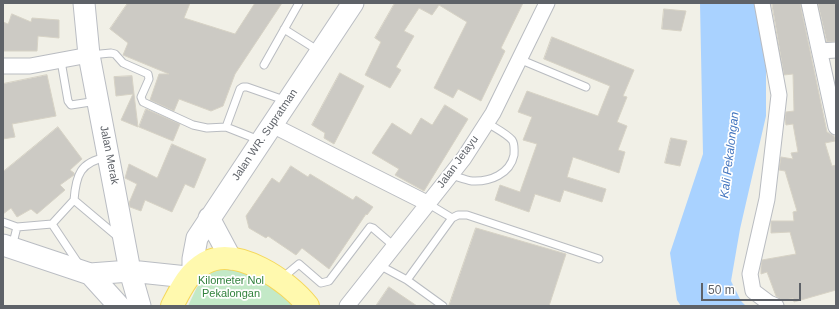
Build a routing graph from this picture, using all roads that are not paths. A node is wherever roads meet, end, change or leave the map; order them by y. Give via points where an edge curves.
1 (84, 3) edge
2 (299, 3) edge
3 (353, 3) edge
4 (547, 3) edge
5 (762, 3) edge
6 (809, 3) edge
7 (284, 29) junction
8 (836, 50) edge
9 (820, 51) junction
10 (320, 52) junction
11 (90, 55) junction
12 (520, 58) junction
13 (61, 61) junction
14 (264, 65) dead end
15 (3, 66) edge
16 (586, 87) dead end
17 (99, 101) junction
18 (288, 101) junction
19 (486, 122) junction
20 (226, 127) junction
21 (836, 127) edge
22 (266, 133) junction
23 (109, 157) junction
24 (451, 175) junction
25 (74, 200) junction
26 (427, 203) junction
27 (209, 218) junction
28 (452, 218) junction
29 (3, 222) edge
30 (52, 224) junction
31 (17, 227) junction
32 (125, 244) junction
33 (8, 246) edge
34 (394, 246) junction
35 (232, 259) junction
36 (599, 259) dead end
37 (379, 265) junction
38 (130, 271) junction
39 (87, 272) junction
40 (190, 275) junction
41 (279, 280) junction
42 (407, 280) junction
43 (119, 306) edge
44 (140, 306) edge
45 (172, 306) edge
46 (308, 306) edge
47 (347, 306) edge
48 (442, 306) edge
49 (776, 306) edge

1 - 11 street, Jalan Merak
2 - 7 lane
3 - 10 street, Jalan WR. Supratman
4 - 12 street, Jalan Jetayu
5 - 49 street via 780,95 767,199 750,274 753,291
6 - 9 street
7 - 10 lane
7 - 14 lane
8 - 9 street
9 - 21 street
10 - 18 street, Jalan WR. Supratman
11 - 13 street
11 - 17 street, Jalan Merak
11 - 20 lane via 115,54 123,63 148,74 149,79 140,97 143,102 192,125 207,128
12 - 16 lane
12 - 19 street, Jalan Jetayu
13 - 15 street via 30,66
13 - 17 lane via 70,105
17 - 23 street, Jalan Merak
18 - 20 lane via 243,86
18 - 22 street, Jalan WR. Supratman
19 - 24 street, Jalan Jetayu
19 - 24 lane via 512,140 515,149 508,168 490,180 472,181
20 - 22 lane
22 - 26 street
22 - 27 street, Jalan WR. Supratman
23 - 25 lane via 86,164 78,178
23 - 32 street, Jalan Merak
24 - 26 street, Jalan Jetayu
25 - 30 lane
25 - 32 lane via 111,229
26 - 28 lane
26 - 34 street, Jalan Jetayu
27 - 35 street
27 - 40 street, Jalan WR. Supratman via 197,238
28 - 36 lane via 467,215
28 - 42 lane
29 - 31 lane
30 - 31 lane
30 - 39 lane
31 - 33 lane
32 - 38 street, Jalan Merak
33 - 39 street
34 - 37 street, Jalan Jetayu
34 - 41 lane via 370,227 329,282 321,283 299,264
35 - 40 main road via 214,259
35 - 41 main road via 252,263
37 - 42 lane
37 - 47 street, Jalan Jetayu
38 - 39 street
38 - 40 street
38 - 44 street, Jalan Merak
39 - 43 street
40 - 45 main road
41 - 46 main road
42 - 48 lane

